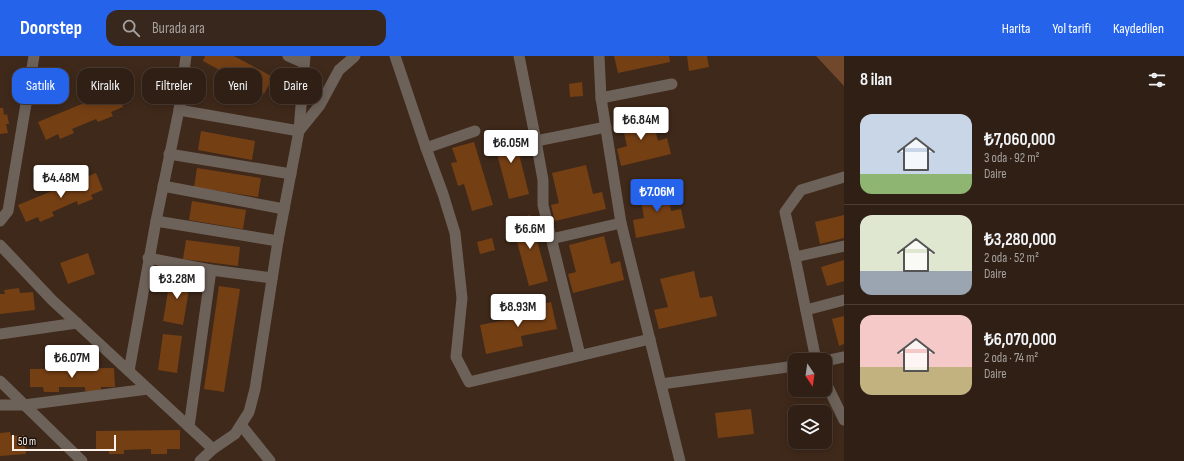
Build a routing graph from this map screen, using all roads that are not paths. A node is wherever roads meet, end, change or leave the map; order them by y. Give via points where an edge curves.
1 (34, 56) edge
2 (186, 56) edge
3 (288, 56) edge
4 (355, 56) edge
5 (395, 56) edge
6 (519, 56) edge
7 (598, 56) edge
8 (305, 60) edge
9 (672, 84) dead end
10 (601, 98) junction
11 (179, 110) junction
12 (606, 128) junction
13 (299, 131) junction
14 (475, 131) dead end
15 (536, 141) junction
16 (426, 148) junction
17 (169, 154) junction
18 (291, 174) junction
19 (844, 177) edge
20 (163, 186) junction
21 (284, 209) junction
22 (0, 221) edge
23 (156, 221) junction
24 (621, 223) junction
25 (551, 239) junction
26 (278, 241) junction
27 (0, 245) edge
28 (844, 246) edge
29 (795, 257) junction
30 (148, 258) junction
31 (211, 270) junction
32 (272, 278) junction
33 (844, 300) edge
34 (806, 310) junction
35 (77, 322) junction
36 (0, 334) edge
37 (650, 339) junction
38 (815, 353) edge
39 (580, 356) junction
40 (844, 357) edge
41 (832, 360) edge
42 (788, 367) edge
43 (129, 371) junction
44 (0, 381) edge
45 (661, 384) junction
46 (148, 389) junction
47 (832, 395) edge
48 (24, 405) junction
49 (0, 406) edge
50 (844, 420) edge
51 (241, 425) junction
52 (189, 426) junction
53 (213, 449) junction
54 (82, 461) edge
55 (200, 461) edge
56 (270, 461) edge
57 (680, 461) edge

1 - 22 street via 8,211
2 - 11 street
3 - 8 street
4 - 13 street via 339,70 320,105
5 - 16 street
6 - 15 street
7 - 10 street
8 - 13 street
9 - 10 street
10 - 12 street
11 - 13 street
11 - 17 street
12 - 15 street
12 - 24 street
13 - 18 street
14 - 16 street
15 - 25 street via 543,180 543,205
16 - 39 street via 455,233 462,298 456,357 469,382
17 - 18 street
17 - 20 street
18 - 21 street
19 - 29 street via 801,190 785,212
20 - 21 street
20 - 23 street
21 - 26 street
23 - 26 street
23 - 30 street
24 - 25 street
24 - 37 street
25 - 39 street
26 - 32 street
27 - 35 street via 52,300
28 - 29 street
29 - 34 street
30 - 31 street
30 - 43 street
31 - 32 street
31 - 52 street
32 - 51 street via 255,389 249,412
33 - 34 street
34 - 38 street
35 - 36 street
35 - 43 street
37 - 39 street
37 - 45 street
40 - 41 street
42 - 45 street
43 - 46 street
44 - 48 street
45 - 57 street
46 - 48 street
46 - 52 street
47 - 50 street
48 - 49 street
48 - 54 street
51 - 53 street via 235,434
51 - 56 street
52 - 53 street
53 - 55 street

